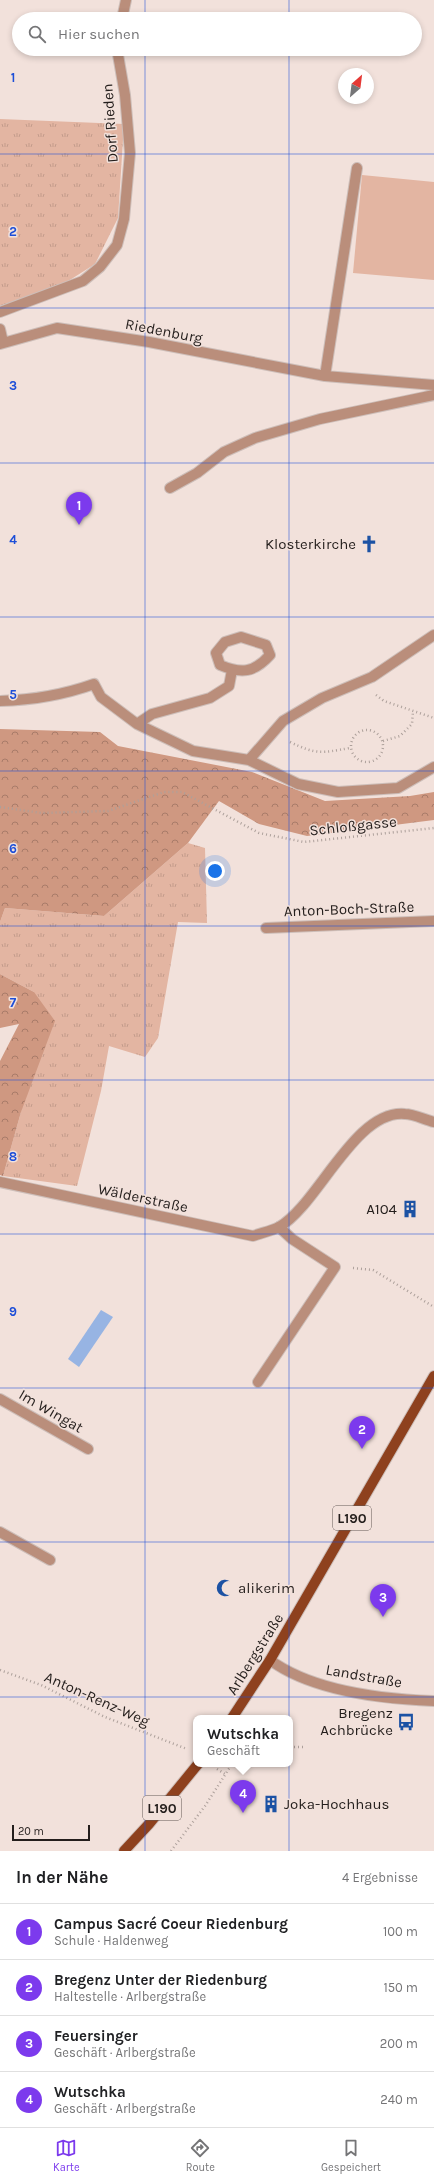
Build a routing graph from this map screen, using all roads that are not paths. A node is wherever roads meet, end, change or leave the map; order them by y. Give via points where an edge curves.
1 (126, 0) edge
2 (123, 12) edge
3 (118, 56) edge
4 (357, 168) dead end
5 (0, 312) edge
6 (0, 328) edge
7 (2, 343) edge
8 (325, 376) junction
9 (434, 385) edge
10 (434, 396) edge
11 (170, 488) dead end
12 (434, 635) edge
13 (232, 670) junction
14 (0, 701) edge
15 (137, 724) junction
16 (249, 760) junction
17 (434, 768) edge
18 (434, 921) edge
19 (266, 928) dead end
20 (434, 1122) edge
21 (0, 1182) edge
22 (279, 1227) junction
23 (434, 1376) edge
24 (258, 1382) dead end
25 (0, 1399) edge
26 (88, 1450) dead end
27 (0, 1532) edge
28 (50, 1560) dead end
29 (270, 1660) junction
30 (434, 1701) edge
31 (234, 1715) edge
32 (196, 1767) edge
33 (124, 1851) edge

1 - 2 street
3 - 5 street, Dorf Rieden via 125,95 130,153 124,219 117,245 100,267 83,281
4 - 8 street
6 - 7 street
7 - 8 street, Riedenburg via 57,328 148,342
8 - 9 street, Riedenburg
10 - 11 street via 320,419 255,438 224,452
12 - 16 street via 372,678 316,702 283,721
13 - 13 street via 247,671 261,665 270,655 266,645 241,637 225,642 216,654 220,665
13 - 15 street via 229,686 210,698 152,714
14 - 15 street via 27,700 69,693 94,684 101,697
15 - 16 street via 193,751
16 - 17 street via 298,784 338,792 398,788
18 - 19 street, Anton-Boch-Straße
20 - 22 street, Wälderstraße via 404,1113 378,1119 348,1149 304,1204
21 - 22 street, Wälderstraße via 253,1236
22 - 24 street via 292,1240 335,1267
23 - 29 main road, Arlbergstraße / L190
25 - 26 street, Im Wingat
27 - 28 street
29 - 30 street, Landstraße via 284,1670 330,1688
29 - 31 main road, Arlbergstraße / L190
32 - 33 main road, L190

